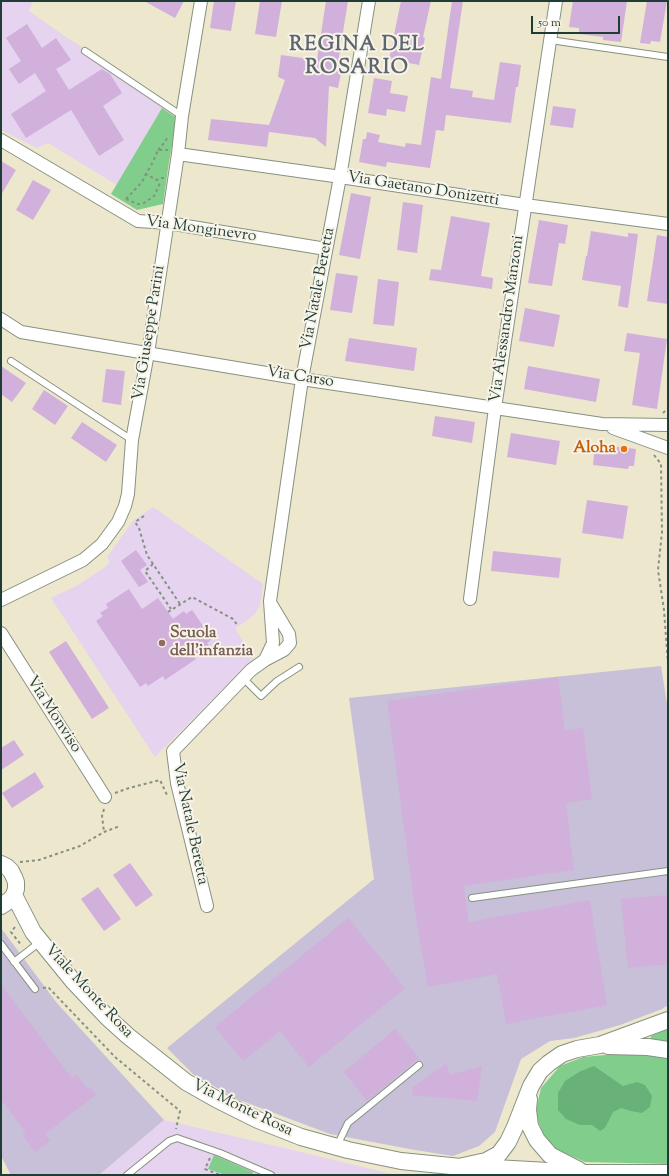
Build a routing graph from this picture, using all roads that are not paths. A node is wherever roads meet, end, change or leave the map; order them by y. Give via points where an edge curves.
1 (201, 1) edge
2 (369, 1) edge
3 (556, 1) edge
4 (550, 40) junction
5 (85, 51) dead end
6 (668, 57) edge
7 (182, 116) junction
8 (1, 140) edge
9 (175, 153) junction
10 (340, 177) junction
11 (525, 205) junction
12 (168, 223) junction
13 (668, 224) edge
14 (326, 249) junction
15 (1, 319) edge
16 (148, 353) junction
17 (11, 361) dead end
18 (302, 379) junction
19 (494, 408) junction
20 (602, 424) junction
21 (662, 425) edge
22 (132, 440) junction
23 (668, 448) edge
24 (470, 599) dead end
25 (1, 600) edge
26 (270, 602) junction
27 (1, 633) edge
28 (264, 660) junction
29 (299, 667) dead end
30 (243, 678) junction
31 (105, 797) road end
32 (1, 864) edge
33 (668, 871) edge
34 (14, 895) junction
35 (472, 898) dead end
36 (207, 906) dead end
37 (1, 907) edge
38 (37, 937) junction
39 (1, 944) edge
40 (14, 962) junction
41 (35, 989) road end
42 (668, 1020) edge
43 (600, 1045) junction
44 (668, 1050) edge
45 (164, 1065) joint
46 (419, 1065) dead end
47 (531, 1086) junction
48 (342, 1149) junction
49 (461, 1167) junction
50 (584, 1173) junction
51 (668, 1173) edge
52 (127, 1175) edge
53 (271, 1175) edge
54 (488, 1175) edge
55 (659, 1175) edge

1 - 7 street, Via Giuseppe Parini
2 - 10 street, Via Natale Beretta
3 - 4 street, Via Alessandro Manzoni
4 - 6 lane
4 - 11 street, Via Alessandro Manzoni
5 - 7 lane
7 - 9 street, Via Giuseppe Parini
8 - 12 street, Via Monginevro via 138,221
9 - 10 street, Via Gaetano Donizetti
9 - 12 street, Via Giuseppe Parini
10 - 11 street, Via Gaetano Donizetti
10 - 14 street, Via Natale Beretta
11 - 13 street, Via Gaetano Donizetti
11 - 19 street, Via Alessandro Manzoni
12 - 14 street, Via Monginevro
12 - 16 street, Via Giuseppe Parini
14 - 18 street, Via Natale Beretta
15 - 16 street, Via Carso via 21,332
16 - 18 street, Via Carso
16 - 22 street, Via Giuseppe Parini
17 - 22 lane
18 - 19 street, Via Carso
18 - 26 street, Via Natale Beretta
19 - 20 street, Via Carso
19 - 24 street, Via Alessandro Manzoni
20 - 21 street, Via Carso
20 - 23 street, Via Carso
22 - 25 street, Via Giuseppe Parini via 125,506 118,522 102,544 83,560
26 - 28 street, Via Natale Beretta via 273,643
26 - 28 street, Via Natale Beretta via 290,634 290,643 284,650
27 - 31 street, Via Monviso
28 - 30 street, Via Natale Beretta
29 - 30 lane via 277,681 261,696
30 - 36 street, Via Natale Beretta via 173,751 177,784
32 - 34 main road, Viale Monte Rosa via 7,867 14,877
33 - 35 lane
34 - 37 main road, Viale Monte Rosa
34 - 38 main road, Viale Monte Rosa
37 - 38 main road, Viale Monte Rosa
38 - 40 lane
38 - 45 main road, Viale Monte Rosa via 107,1018
39 - 40 lane
40 - 41 lane
42 - 43 main road
43 - 44 main road
43 - 47 main road via 562,1054 540,1071
45 - 48 main road, Via Monte Rosa via 186,1082 258,1120 301,1137
46 - 48 lane via 348,1123
47 - 49 main road via 508,1142 499,1154 486,1161
47 - 50 main road via 528,1110 530,1126 537,1140 550,1155
48 - 49 main road, Via Monte Rosa via 401,1161
49 - 50 main road
49 - 54 main road
50 - 51 main road
51 - 55 main road
52 - 53 lane via 177,1138

